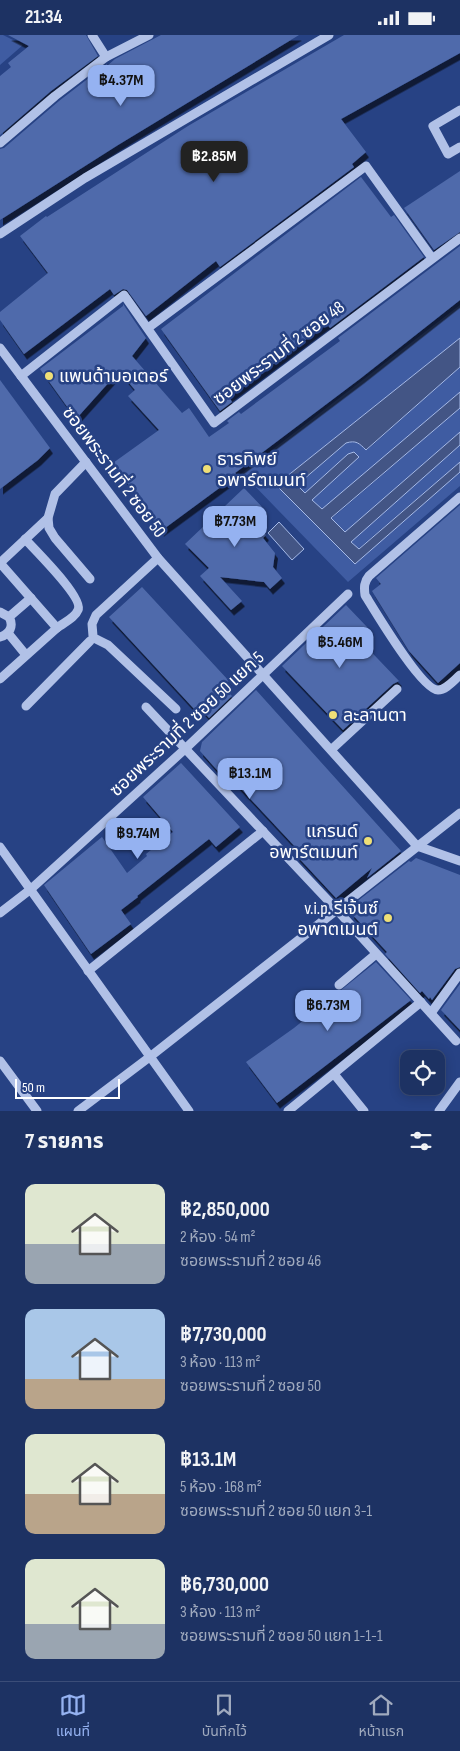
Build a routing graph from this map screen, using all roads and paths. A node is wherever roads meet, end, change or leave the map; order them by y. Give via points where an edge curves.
1 (92, 35) edge
2 (149, 35) edge
3 (329, 35) edge
4 (106, 57) junction
5 (460, 110) edge
6 (0, 143) edge
7 (460, 147) edge
8 (0, 234) edge
9 (460, 238) edge
10 (432, 257) junction
11 (148, 328) junction
12 (2, 354) edge
13 (21, 376) junction
14 (86, 462) junction
15 (460, 497) edge
16 (48, 518) junction
17 (25, 539) junction
18 (158, 558) junction
19 (0, 563) edge
20 (90, 579) dead end
21 (348, 594) dead end
22 (31, 598) junction
23 (0, 612) edge
24 (9, 617) junction
25 (57, 628) junction
26 (4, 635) edge
27 (93, 639) junction
28 (26, 655) junction
29 (264, 675) junction
30 (456, 678) edge
31 (0, 679) edge
32 (397, 689) dead end
33 (26, 706) dead end
34 (146, 707) dead end
35 (176, 709) dead end
36 (185, 749) junction
37 (332, 749) junction
38 (460, 813) edge
39 (263, 831) junction
40 (418, 846) junction
41 (0, 847) edge
42 (460, 861) edge
43 (31, 889) junction
44 (337, 910) junction
45 (0, 913) edge
46 (376, 953) junction
47 (88, 971) junction
48 (460, 973) edge
49 (339, 985) dead end
50 (421, 1002) junction
51 (432, 1013) junction
52 (456, 1041) dead end
53 (151, 1056) junction
54 (0, 1061) edge
55 (334, 1073) junction
56 (460, 1082) edge
57 (37, 1111) edge
58 (78, 1111) edge
59 (189, 1111) edge
60 (288, 1111) edge
61 (364, 1111) edge
62 (439, 1111) edge

1 - 4 street
2 - 4 street
3 - 8 street via 85,178
4 - 6 street
5 - 7 street via 433,126 448,154
9 - 10 street, ซอยพระรามที่ 2 ซอย 48
10 - 11 street via 366,167
10 - 11 street, ซอยพระรามที่ 2 ซอย 48 via 214,423
11 - 13 street, ซอยพระรามที่ 2 ซอย 48 via 124,295
12 - 13 street, ซอยพระรามที่ 2 ซอย 50
13 - 14 street, ซอยพระรามที่ 2 ซอย 50
14 - 16 street via 55,494
14 - 18 street, ซอยพระรามที่ 2 ซอย 50
15 - 30 street via 369,575 364,588 365,595 410,664 431,688 446,688
16 - 17 street
16 - 20 street via 55,538
17 - 19 street
17 - 25 street via 79,604 75,615
18 - 27 street via 96,615 92,624
18 - 29 street, ซอยพระรามที่ 2 ซอย 50
19 - 22 street
21 - 29 street, ซอยพระรามที่ 2 ซอย 50 แยก 5
22 - 24 street
22 - 25 street
23 - 24 street
24 - 26 street via 12,625
25 - 28 street
26 - 28 street
27 - 33 street
27 - 35 street via 108,645
28 - 31 street
29 - 36 street, ซอยพระรามที่ 2 ซอย 50 แยก 5
29 - 37 street, ซอยพระรามที่ 2 ซอย 50
32 - 37 street
34 - 36 street
36 - 39 street
36 - 43 street, ซอยพระรามที่ 2 ซอย 50 แยก 5
37 - 40 street, ซอยพระรามที่ 2 ซอย 50
38 - 40 street
39 - 44 street
39 - 47 street
40 - 42 street, ซอยพระรามที่ 2 ซอย 50
40 - 44 street
41 - 43 street
43 - 45 street, ซอยพระรามที่ 2 ซอย 50 แยก 5
43 - 47 street
44 - 46 street
44 - 53 street
46 - 49 street
46 - 50 street
47 - 53 street
48 - 51 street
50 - 51 street
50 - 55 street
51 - 52 street
53 - 58 street
53 - 59 street
54 - 57 street
55 - 60 street
55 - 61 street
56 - 62 street

